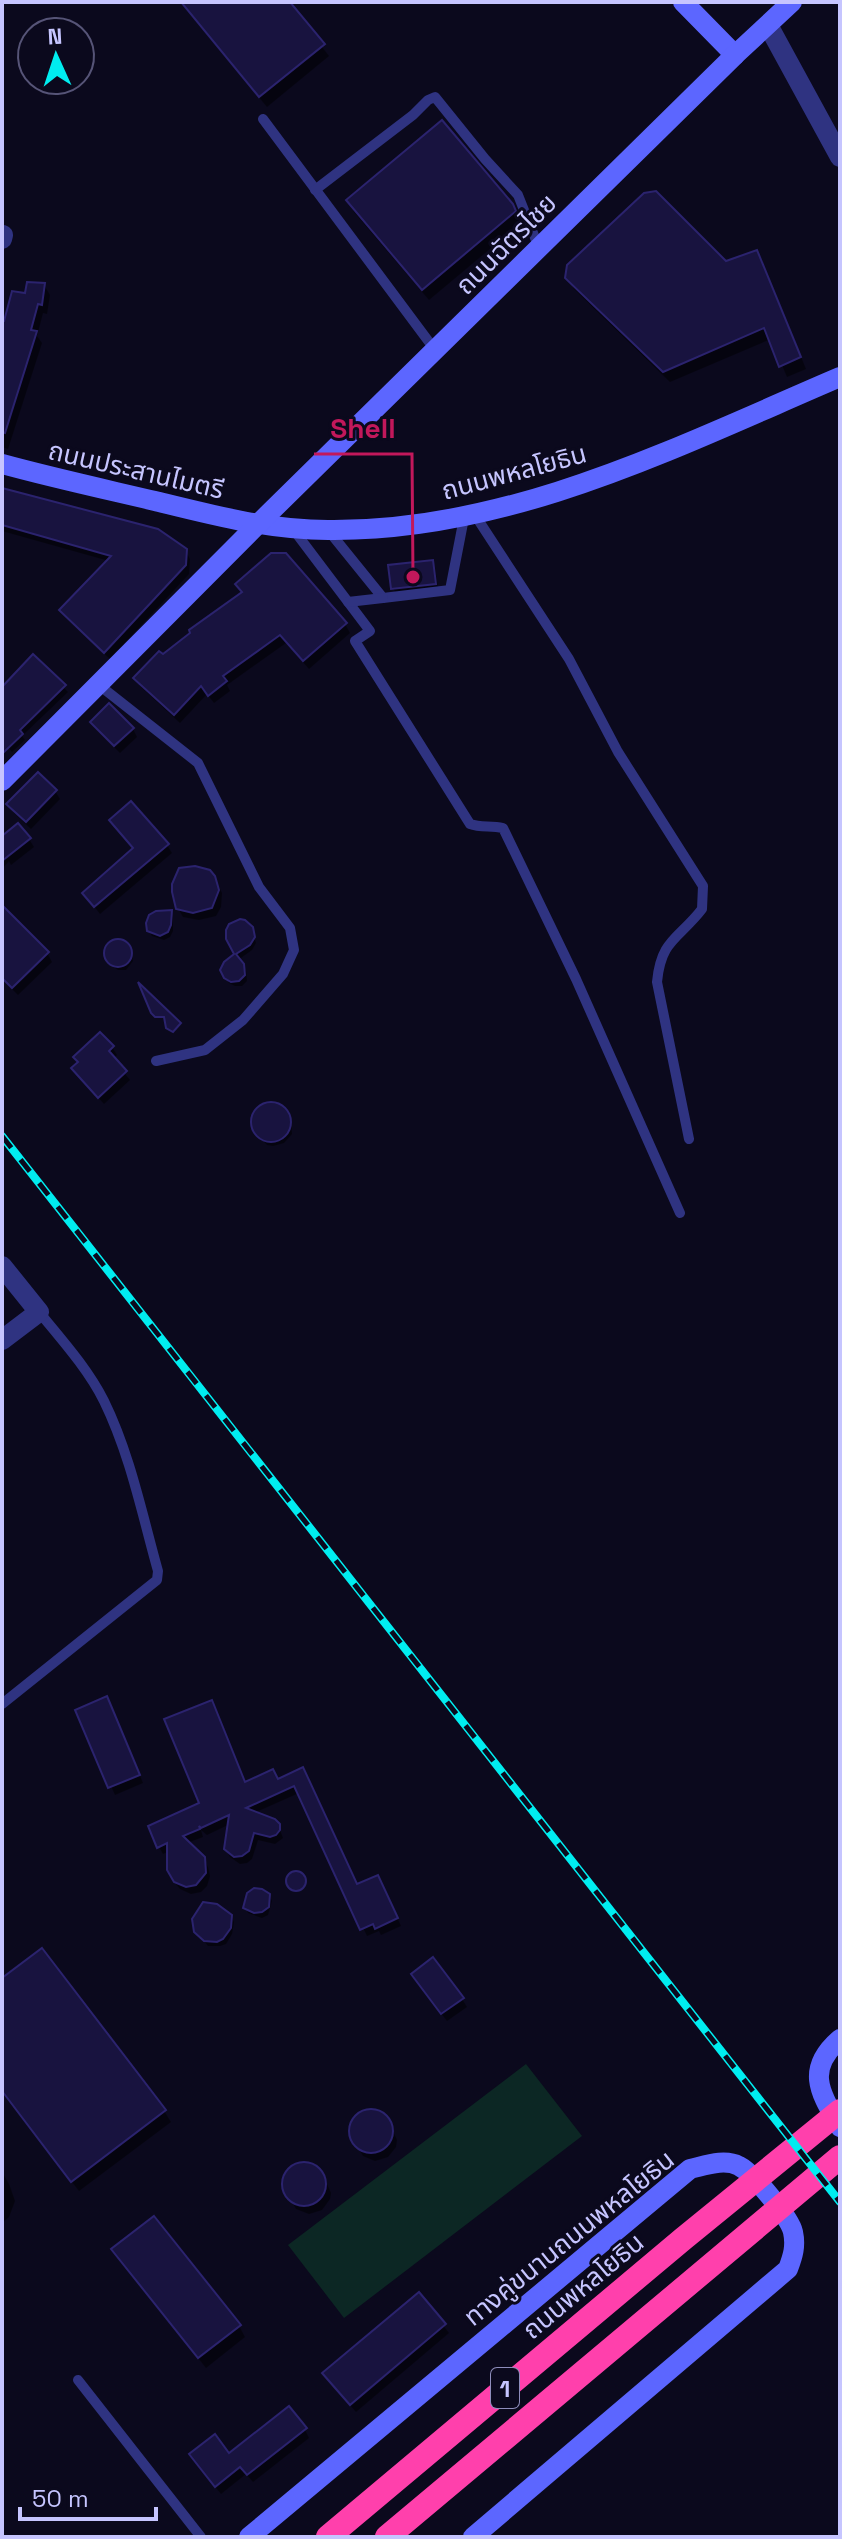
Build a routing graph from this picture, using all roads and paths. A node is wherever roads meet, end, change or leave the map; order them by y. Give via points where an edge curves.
1 (683, 2) edge
2 (792, 2) edge
3 (768, 25) junction
4 (735, 55) junction
5 (263, 119) dead end
6 (840, 157) edge
7 (315, 190) junction
8 (539, 248) junction
9 (435, 350) junction
10 (840, 377) edge
11 (2, 464) edge
12 (469, 516) junction
13 (257, 525) junction
14 (292, 528) junction
15 (328, 530) junction
16 (383, 598) junction
17 (348, 602) junction
18 (99, 685) junction
19 (2, 781) edge
20 (156, 1061) dead end
21 (689, 1139) dead end
22 (680, 1213) dead end
23 (2, 1266) edge
24 (39, 1312) junction
25 (2, 1340) edge
26 (2, 1704) edge
27 (840, 2039) edge
28 (840, 2111) edge
29 (840, 2127) edge
30 (840, 2157) edge
31 (78, 2380) dead end
32 (201, 2537) edge
33 (249, 2537) edge
34 (328, 2537) edge
35 (387, 2537) edge
36 (473, 2537) edge

1 - 4 main road
2 - 3 main road, ถนนฉัตรไชย
3 - 4 main road, ถนนฉัตรไชย
3 - 6 street
4 - 8 main road, ถนนฉัตรไชย
5 - 7 lane
7 - 8 lane via 435,97 518,195
7 - 9 lane
8 - 9 main road, ถนนฉัตรไชย
9 - 13 main road, ถนนฉัตรไชย
10 - 12 main road, ถนนพหลโยธิน via 603,478
11 - 13 main road, ถนนประสานไมตรี
12 - 15 main road, ถนนพหลโยธิน via 415,526
12 - 16 lane via 450,590
12 - 21 lane via 569,659 618,752 703,886 702,909 664,949 657,982
13 - 14 main road, ถนนพหลโยธิน
13 - 18 main road
14 - 15 main road, ถนนพหลโยธิน
14 - 17 lane
15 - 16 lane
16 - 17 lane
17 - 22 lane via 370,631 355,641 470,824 503,828
18 - 19 main road
18 - 20 lane via 198,763 259,887 290,928 294,950 283,974 243,1020 205,1050
23 - 24 street
24 - 25 street
24 - 26 lane via 103,1399 124,1447 158,1571 157,1580
27 - 29 main road via 820,2065 820,2092
28 - 34 highway, ถนนพหลโยธิน / 1
30 - 35 highway, 1
31 - 32 lane
33 - 36 main road, ทางคู่ขนานถนนพหลโยธิน / 1 via 690,2169 717,2162 738,2165 766,2191 793,2229 795,2250 788,2269

